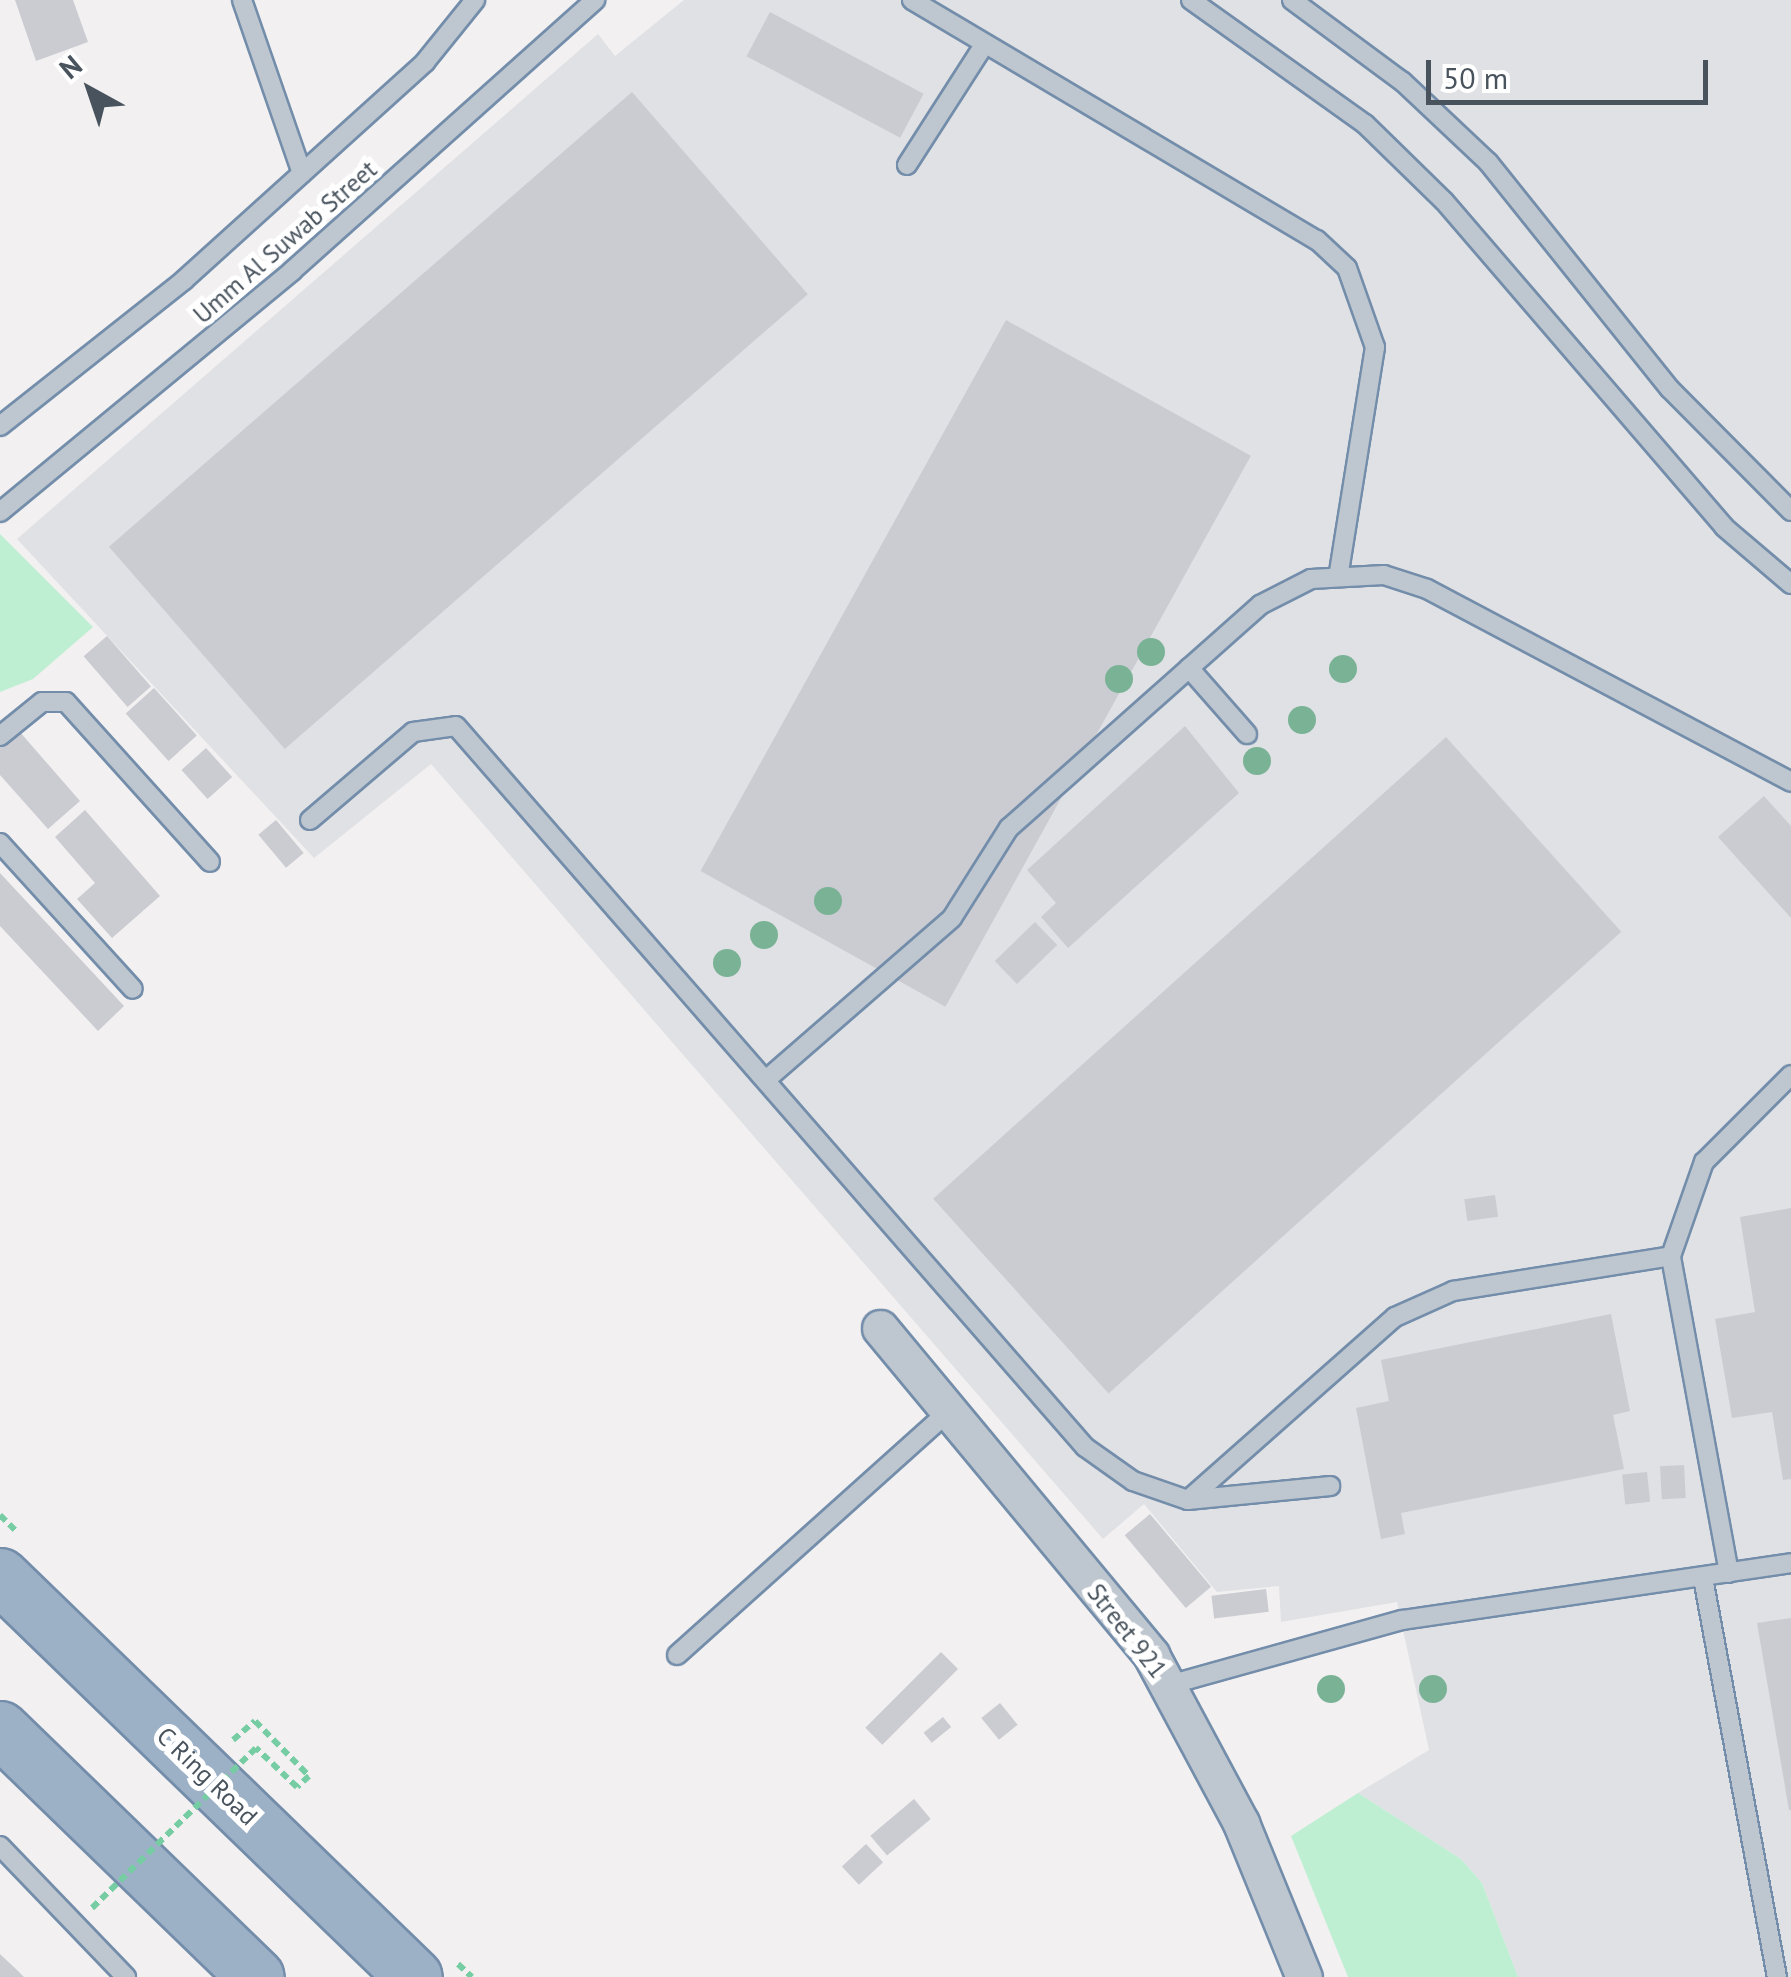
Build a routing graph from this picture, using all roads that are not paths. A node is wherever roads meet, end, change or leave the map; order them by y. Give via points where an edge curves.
1 (242, 0) edge
2 (475, 0) edge
3 (595, 0) edge
4 (912, 0) edge
5 (1191, 0) edge
6 (1292, 0) edge
7 (984, 45) junction
8 (907, 164) dead end
9 (302, 173) junction
10 (0, 426) edge
11 (1791, 510) edge
12 (0, 512) edge
13 (1339, 573) junction
14 (1791, 584) edge
15 (1189, 668) junction
16 (1247, 734) dead end
17 (0, 736) edge
18 (1791, 782) edge
19 (310, 820) dead end
20 (0, 843) edge
21 (210, 862) dead end
22 (133, 989) dead end
23 (1791, 1075) edge
24 (768, 1079) junction
25 (1672, 1256) junction
26 (880, 1328) dead end
27 (949, 1411) junction
28 (1330, 1486) dead end
29 (1188, 1500) junction
30 (1791, 1562) edge
31 (1729, 1573) junction
32 (0, 1576) edge
33 (1704, 1578) junction
34 (677, 1654) dead end
35 (1169, 1686) junction
36 (0, 1729) edge
37 (0, 1846) edge
38 (126, 1977) edge
39 (256, 1977) edge
40 (414, 1977) edge
41 (1304, 1977) edge
42 (1776, 1977) edge

1 - 9 lane
2 - 9 lane, Umm Al Suwab Street via 425,62
3 - 12 lane, Umm Al Suwab Street via 292,271
4 - 7 lane
5 - 14 lane via 1365,124 1467,228 1724,527
6 - 11 lane via 1404,82 1488,162 1670,389
7 - 8 lane
7 - 13 lane via 1317,240 1348,268 1375,347
9 - 10 lane, Umm Al Suwab Street
13 - 15 lane via 1272,598
13 - 18 lane via 1427,588
15 - 16 lane
15 - 24 lane via 1009,828 952,918
17 - 21 lane via 42,702 66,702
19 - 24 lane via 413,732 456,726
20 - 22 lane
23 - 25 lane via 1704,1162
24 - 29 lane via 1085,1447 1132,1481
25 - 29 lane via 1484,1284 1395,1317
25 - 31 lane
26 - 27 street, Street 921
27 - 34 lane
27 - 35 street, Street 921
28 - 29 lane
30 - 31 lane
31 - 33 lane
32 - 40 highway, C Ring Road
33 - 35 lane via 1402,1620
33 - 42 lane
35 - 41 street, Street 921 via 1241,1823
36 - 39 highway
37 - 38 lane

